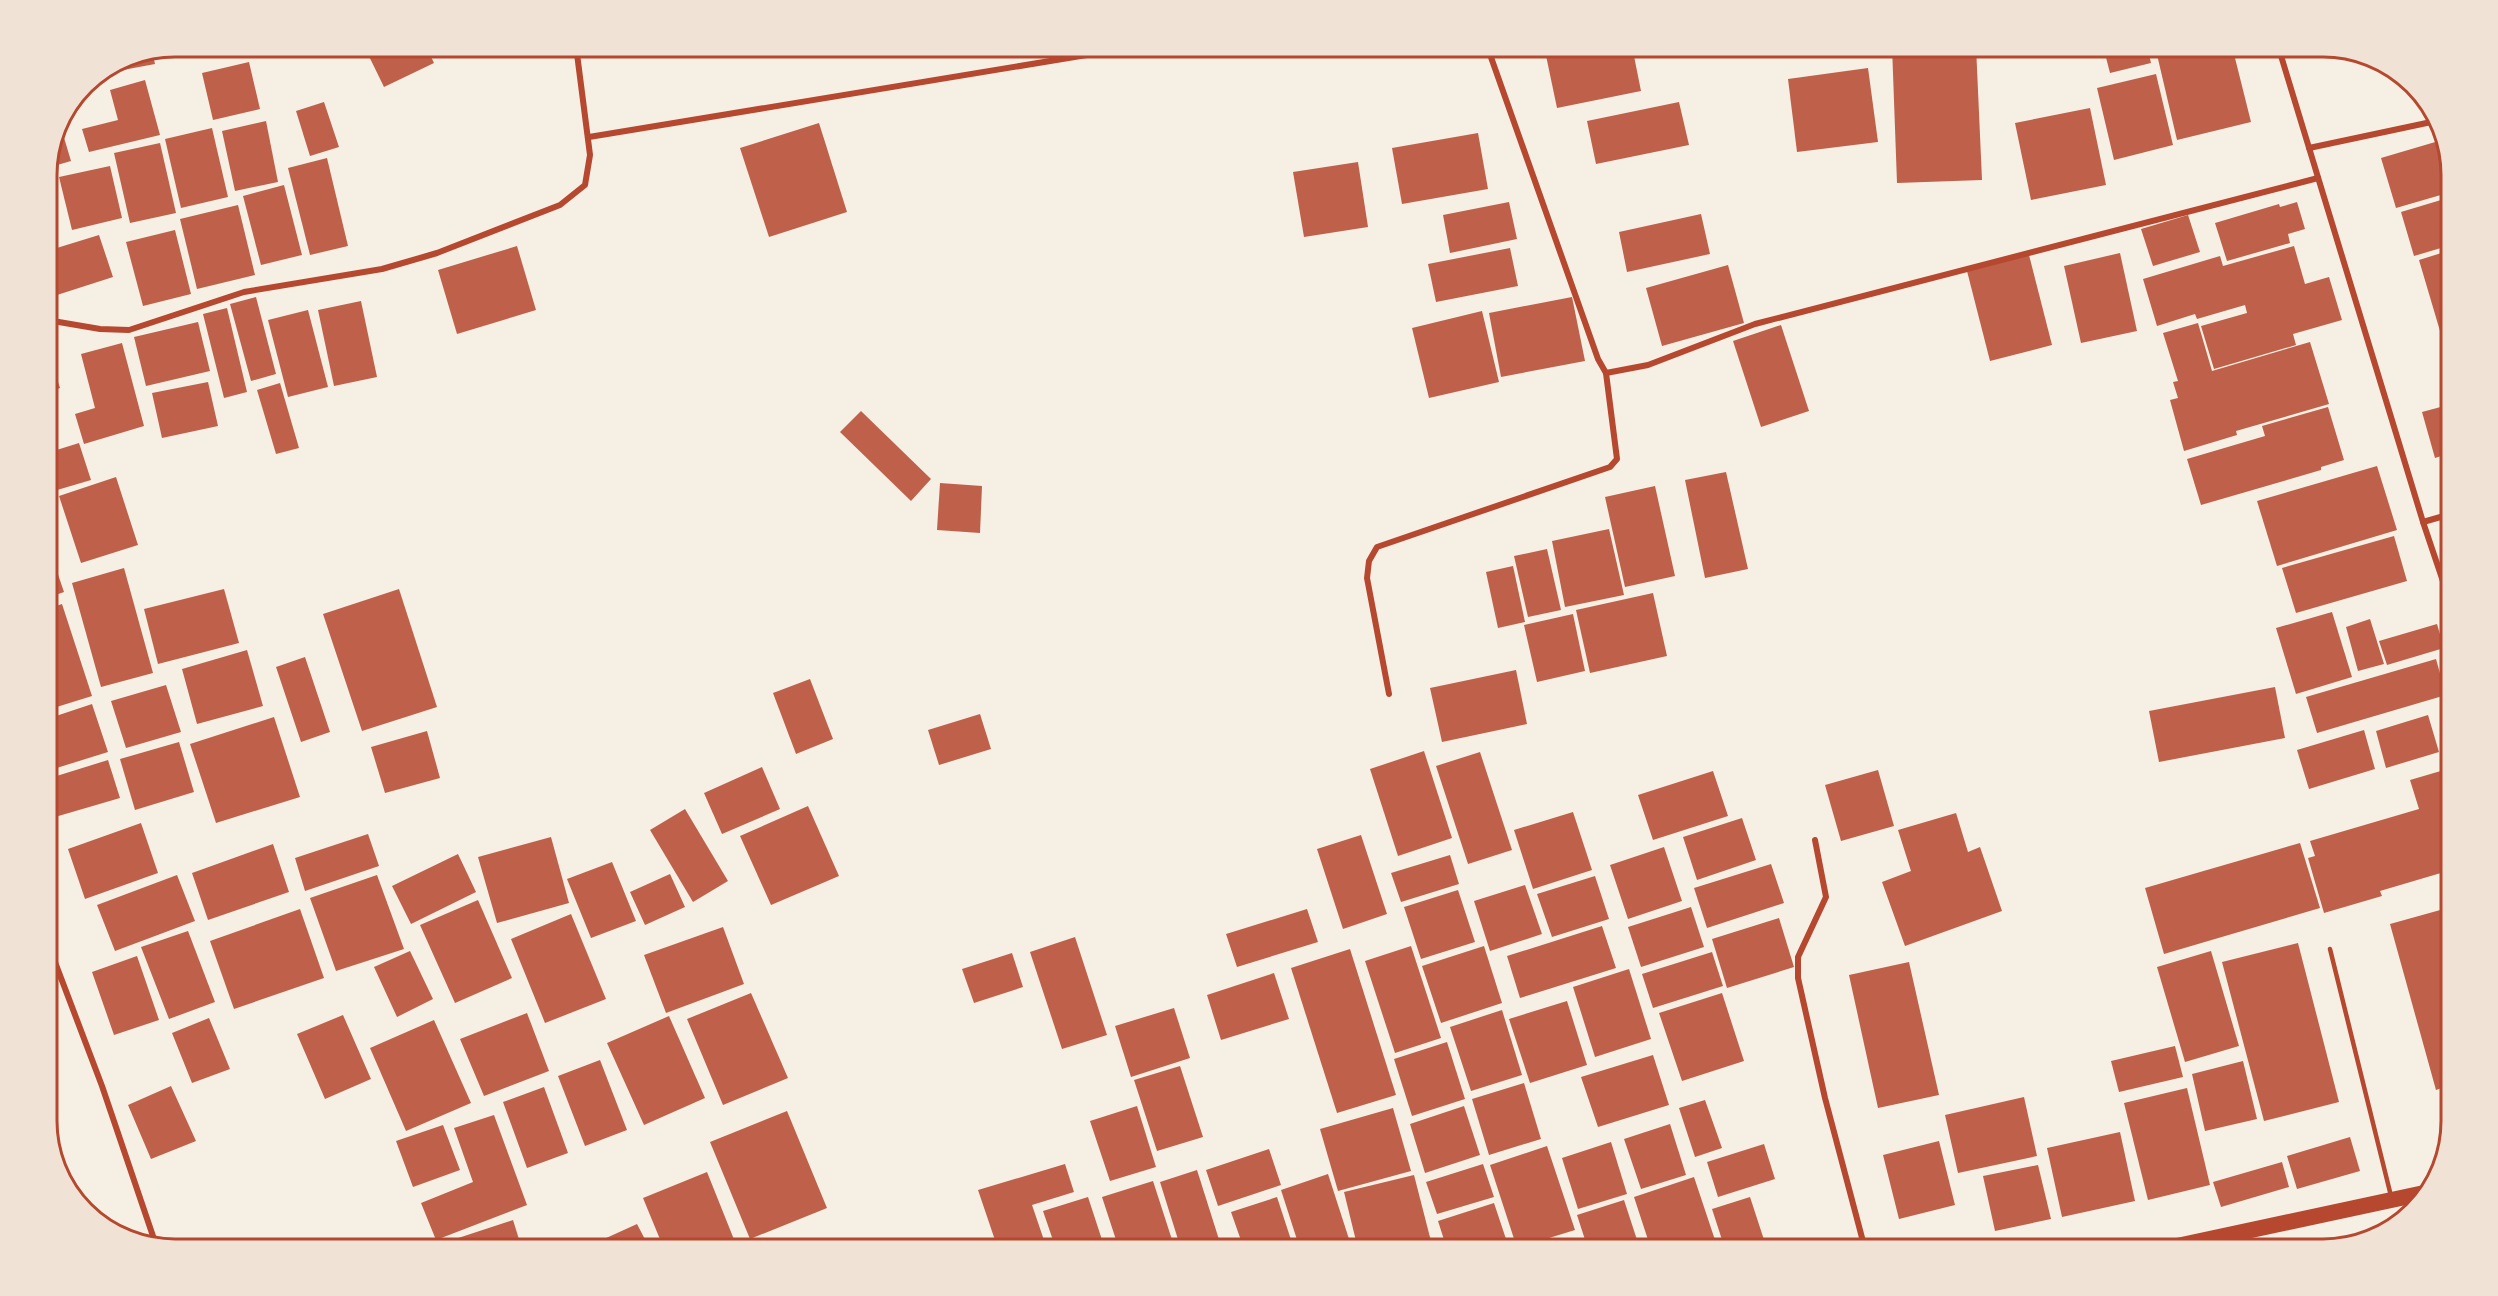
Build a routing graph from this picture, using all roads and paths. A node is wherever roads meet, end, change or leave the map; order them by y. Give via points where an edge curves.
1 (578, 57) edge
2 (1074, 57) edge
3 (1491, 57) edge
4 (2281, 57) edge
5 (2429, 123) edge
6 (589, 137) junction
7 (2309, 148) junction
8 (2318, 178) junction
9 (57, 322) edge
10 (1606, 373) junction
11 (2441, 517) edge
12 (2423, 522) junction
13 (2441, 575) edge
14 (1389, 694) dead end
15 (1815, 840) dead end
16 (2330, 949) dead end
17 (57, 967) edge
18 (2415, 1195) edge
19 (2391, 1199) junction
20 (153, 1237) edge
21 (1862, 1239) edge
22 (2212, 1239) edge

1 - 6 street
2 - 6 street
3 - 10 street
4 - 7 street
5 - 7 street
6 - 9 street via 585,185 560,205 437,253 382,269 244,292 129,330
7 - 8 street
8 - 10 street via 1755,324 1648,365
8 - 12 street
10 - 14 street via 1617,459 1610,467 1377,547 1369,561 1367,578
11 - 12 street
12 - 13 street
15 - 21 street via 1826,897 1798,957 1798,978
16 - 19 lane
17 - 20 street
18 - 19 highway
19 - 22 highway

